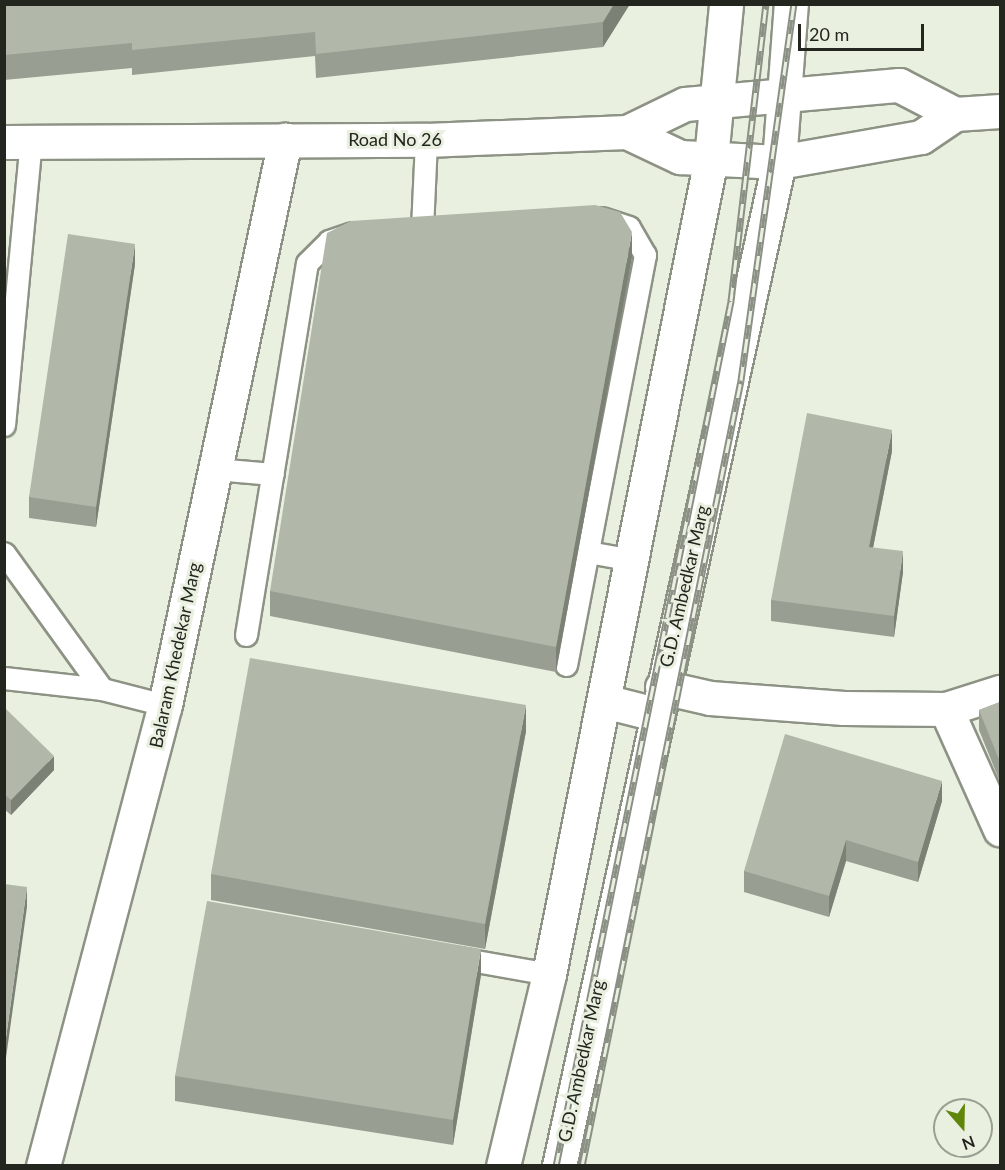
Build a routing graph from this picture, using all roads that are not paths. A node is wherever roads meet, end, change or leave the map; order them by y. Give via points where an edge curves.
1 (726, 4) edge
2 (791, 4) edge
3 (787, 98) junction
4 (717, 100) junction
5 (1000, 111) edge
6 (955, 114) junction
7 (627, 132) junction
8 (285, 140) junction
9 (426, 140) junction
10 (18, 141) edge
11 (711, 158) junction
12 (779, 162) junction
13 (584, 218) edge
14 (445, 227) edge
15 (422, 229) junction
16 (401, 230) edge
17 (379, 232) edge
18 (6, 413) edge
19 (215, 469) junction
20 (273, 474) junction
21 (588, 552) junction
22 (4, 553) edge
23 (633, 560) junction
24 (246, 635) dead end
25 (566, 665) dead end
26 (4, 678) edge
27 (102, 689) junction
28 (1000, 692) edge
29 (604, 701) junction
30 (659, 701) junction
31 (165, 705) junction
32 (946, 709) junction
33 (1000, 829) edge
34 (426, 952) edge
35 (549, 974) junction
36 (43, 1166) edge
37 (503, 1166) edge
38 (559, 1166) edge

1 - 4 street
2 - 3 street, G.D. Ambedkar Marg
3 - 4 street
3 - 6 street via 899,85
3 - 12 street, G.D. Ambedkar Marg
4 - 7 street via 685,104
4 - 11 street
5 - 6 street
6 - 12 street, Road No 26 via 921,137
7 - 9 street, Road No 26
7 - 11 street, Road No 26 via 680,157
8 - 9 street, Road No 26
8 - 10 street, Road No 26
8 - 19 street, Balaram Khedekar Marg
9 - 15 lane
10 - 18 lane
11 - 12 street, Road No 26
11 - 23 street
12 - 30 street, G.D. Ambedkar Marg
13 - 21 lane via 630,227 645,255
14 - 15 lane
15 - 16 lane
17 - 20 lane via 328,241 307,263
19 - 20 lane
19 - 31 street, Balaram Khedekar Marg
20 - 24 lane
21 - 23 lane
21 - 25 lane
22 - 27 lane
23 - 29 street
26 - 27 lane
27 - 31 lane
28 - 32 street
29 - 30 street
29 - 35 street
30 - 32 street via 721,699
30 - 38 street, G.D. Ambedkar Marg
31 - 36 street, Balaram Khedekar Marg
32 - 33 street
34 - 35 lane
35 - 37 street

